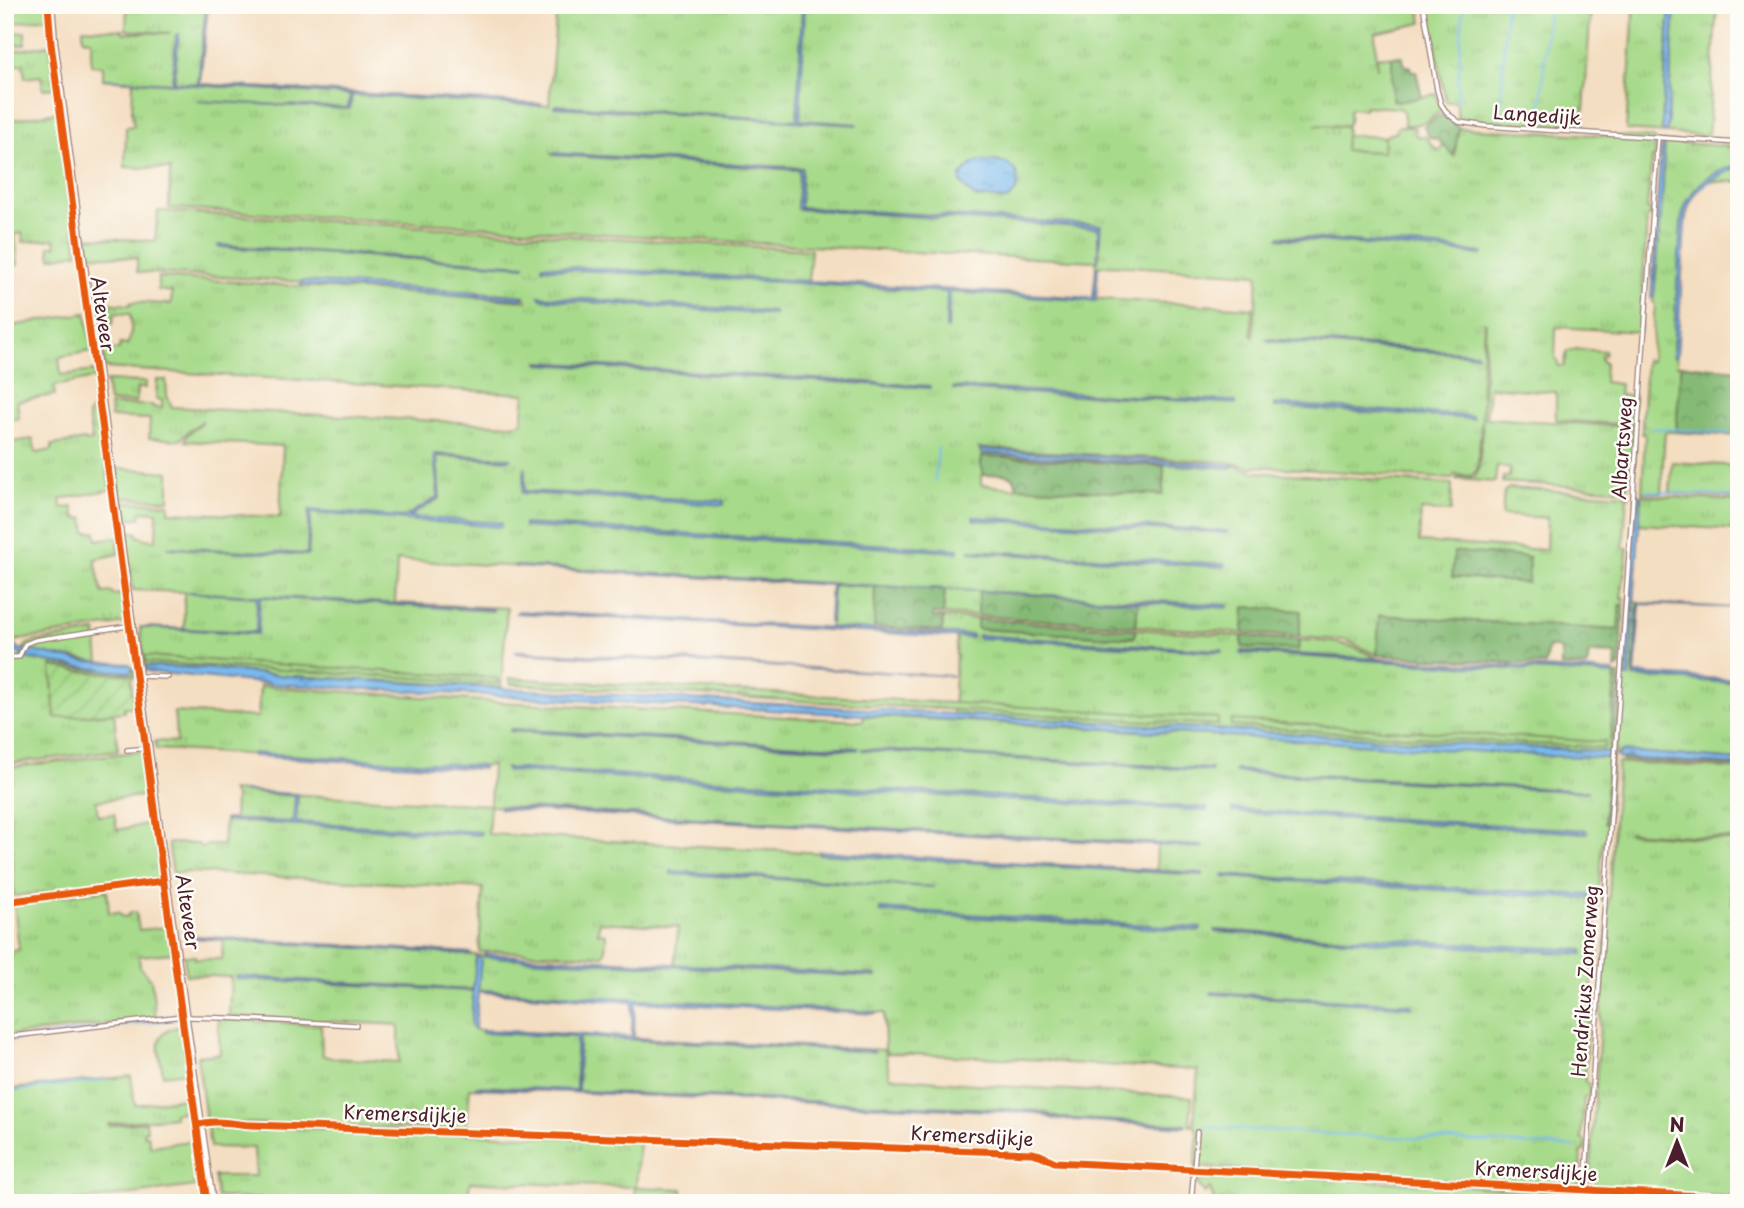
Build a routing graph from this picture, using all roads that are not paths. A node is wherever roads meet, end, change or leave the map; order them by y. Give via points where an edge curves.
1 (52, 5) edge
2 (1423, 5) edge
3 (1658, 137) junction
4 (1739, 142) edge
5 (134, 625) junction
6 (5, 657) edge
7 (141, 676) junction
8 (168, 677) dead end
9 (150, 748) junction
10 (127, 750) dead end
11 (1614, 761) joint
12 (167, 880) junction
13 (5, 902) edge
14 (187, 1016) junction
15 (356, 1025) dead end
16 (5, 1037) edge
17 (1197, 1132) dead end
18 (213, 1203) edge
19 (1191, 1203) edge
20 (1584, 1203) edge

1 - 5 street, Alteveer
2 - 3 street, Langedijk via 1440,99 1456,120 1471,125
3 - 4 street, Langedijk
3 - 11 street, Albartsweg
5 - 6 street via 35,640 25,644 17,658
5 - 7 street, Alteveer
7 - 8 street
7 - 9 street, Alteveer
9 - 10 street
9 - 12 street, Alteveer
11 - 20 street, Hendrikus Zomerweg
12 - 13 street
12 - 14 street, Alteveer
14 - 15 street
14 - 16 street
14 - 18 street, Alteveer
17 - 19 street

